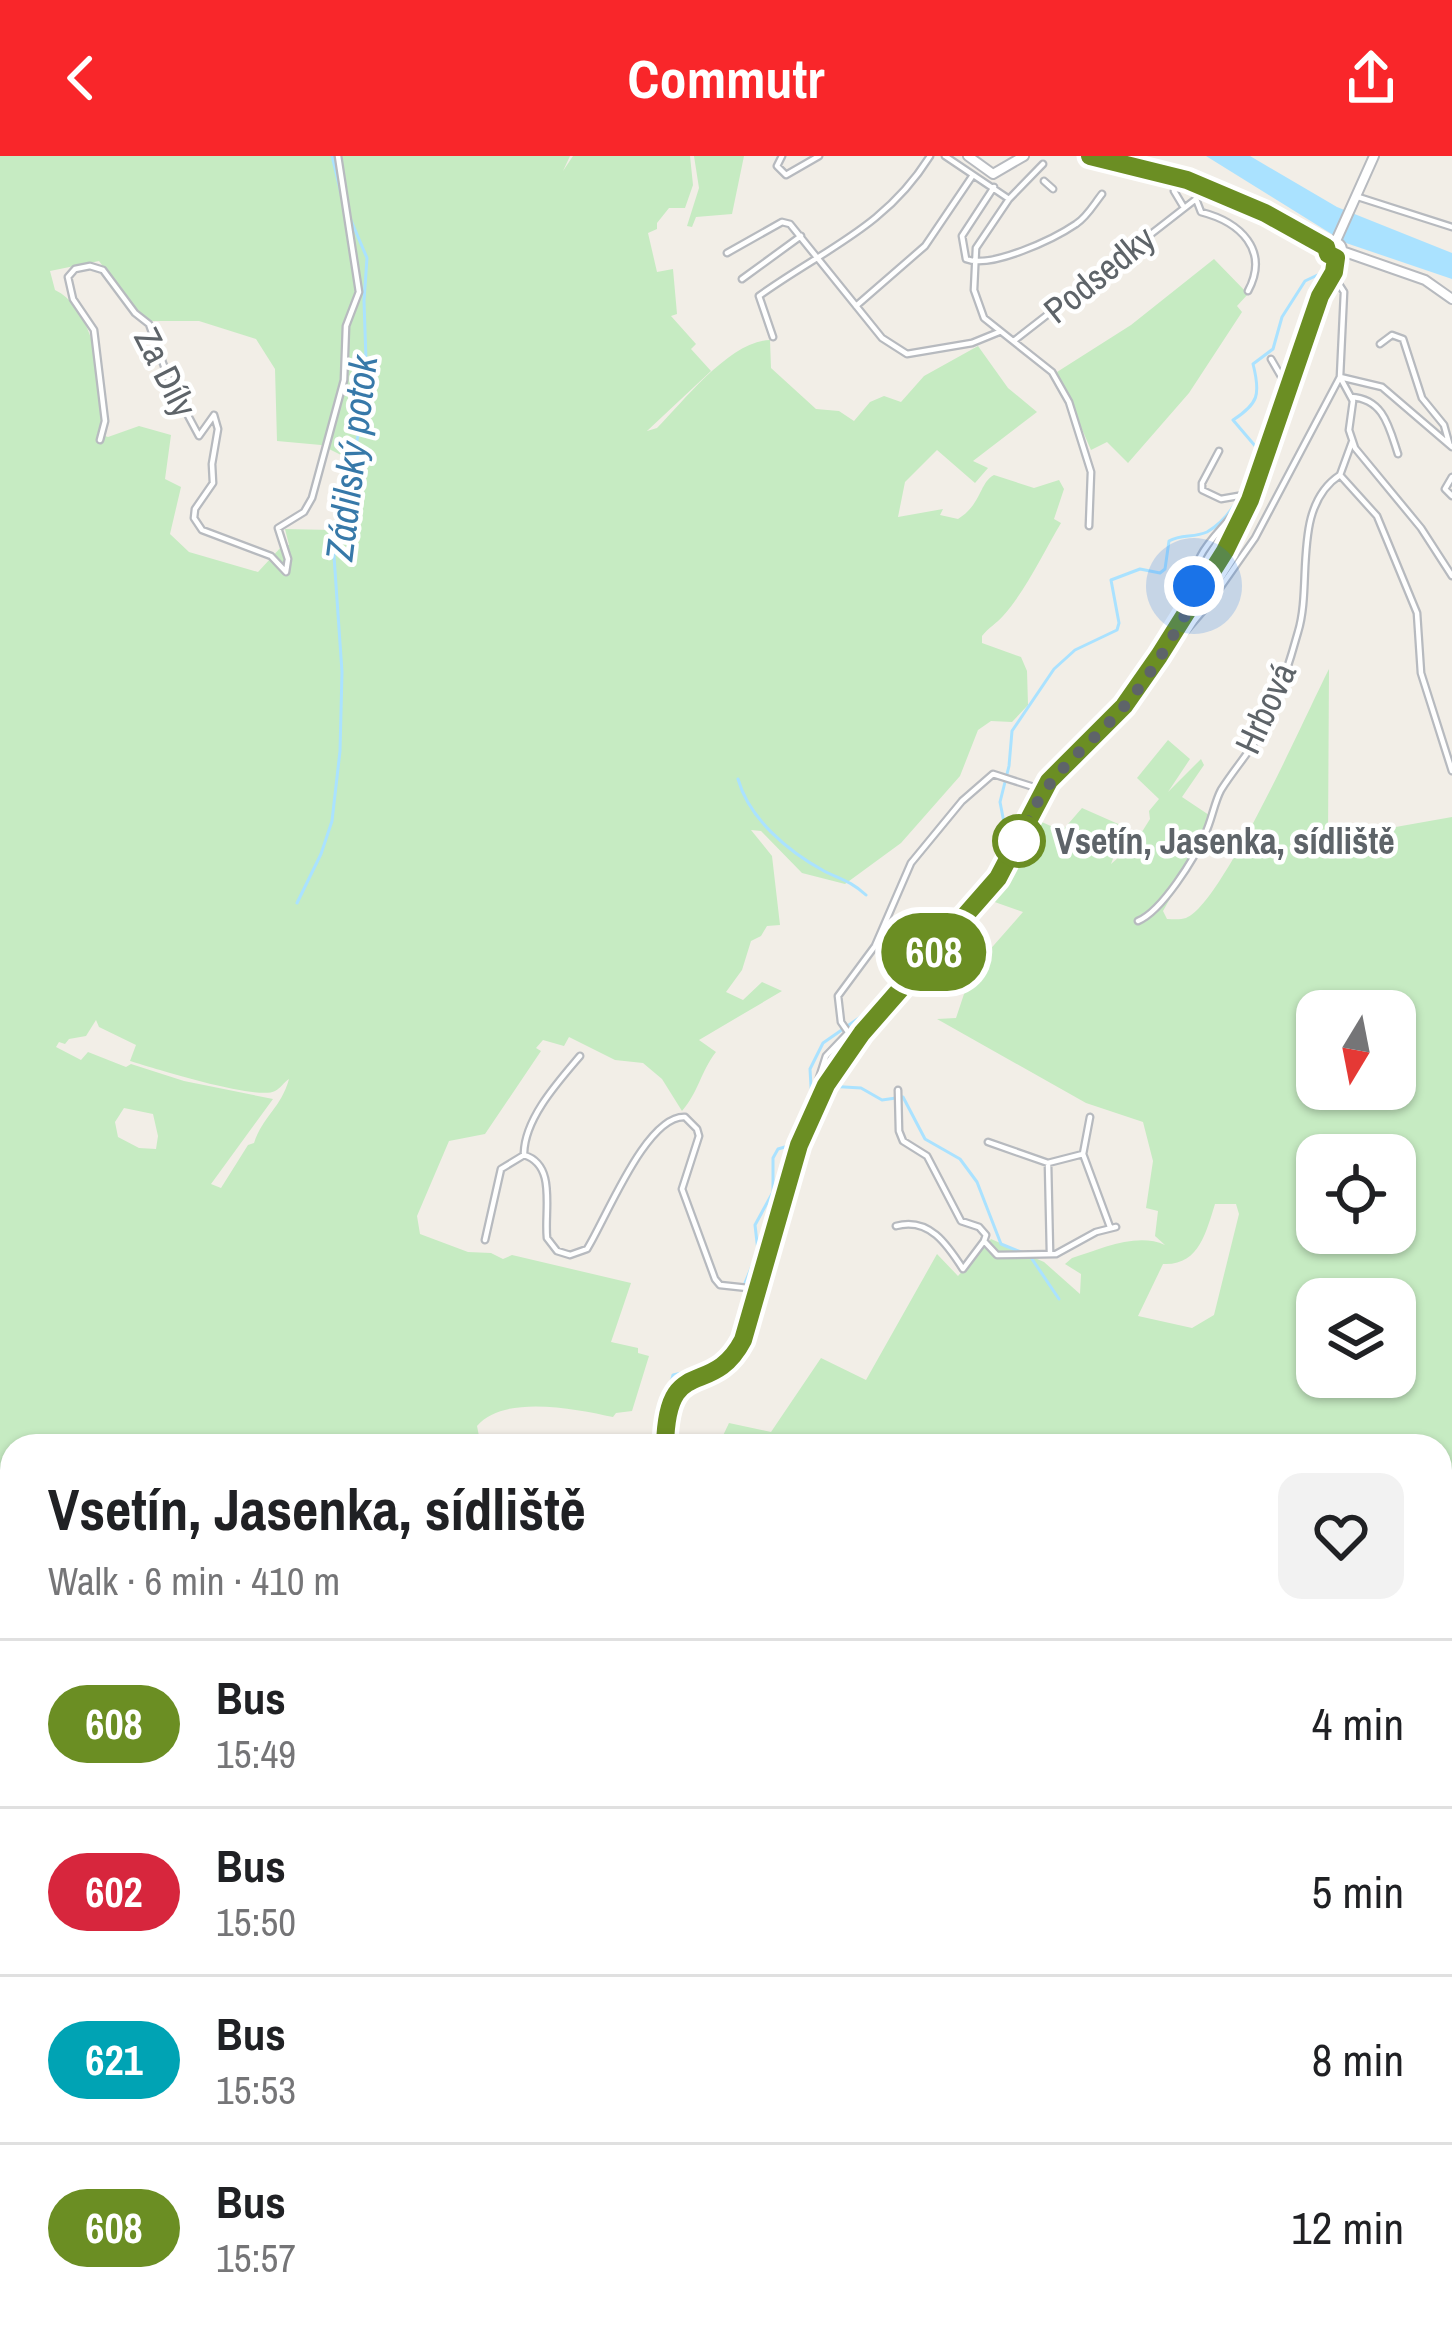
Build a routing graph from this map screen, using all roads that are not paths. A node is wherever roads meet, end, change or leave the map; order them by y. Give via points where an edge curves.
1 (338, 156) edge
2 (782, 156) edge
3 (819, 156) edge
4 (930, 156) edge
5 (945, 156) edge
6 (968, 156) edge
7 (1024, 156) edge
8 (1091, 156) edge
9 (1372, 157) edge
10 (1043, 164) dead end
11 (993, 174) junction
12 (974, 175) junction
13 (1039, 176) junction
14 (1204, 187) junction
15 (994, 188) junction
16 (1053, 189) dead end
17 (1174, 191) dead end
18 (1102, 194) dead end
19 (1009, 200) junction
20 (1196, 200) junction
21 (1353, 201) junction
22 (1184, 206) junction
23 (1076, 214) dead end
24 (1082, 220) junction
25 (1452, 226) edge
26 (801, 236) junction
27 (1335, 248) junction
28 (727, 253) dead end
29 (820, 259) junction
30 (973, 262) junction
31 (1333, 275) junction
32 (742, 279) dead end
33 (1248, 291) dead end
34 (1452, 299) edge
35 (856, 306) junction
36 (999, 332) junction
37 (772, 338) dead end
38 (1015, 340) junction
39 (1380, 344) dead end
40 (1271, 359) dead end
41 (1340, 376) junction
42 (1287, 378) junction
43 (1351, 397) junction
44 (100, 440) dead end
45 (1352, 442) junction
46 (1450, 445) edge
47 (1220, 451) dead end
48 (1398, 454) dead end
49 (1340, 475) junction
50 (1452, 477) edge
51 (1242, 494) junction
52 (1452, 496) edge
53 (1089, 526) dead end
54 (1452, 576) edge
55 (1198, 593) junction
56 (1172, 636) junction
57 (1452, 770) edge
58 (1043, 790) junction
59 (1138, 921) dead end
60 (851, 1038) junction
61 (568, 1054) dead end
62 (826, 1087) junction
63 (898, 1090) dead end
64 (1090, 1117) dead end
65 (988, 1142) dead end
66 (1083, 1154) junction
67 (524, 1155) junction
68 (1048, 1163) junction
69 (896, 1226) dead end
70 (484, 1240) dead end
71 (984, 1241) junction
72 (1050, 1253) junction
73 (754, 1289) junction
74 (667, 1434) edge

1 - 44 street, Za Díly via 359,292 312,498 278,528 286,572 271,556 202,530 194,518 213,483 214,416 200,436 149,324 103,270 90,266 68,277 94,330 105,421
2 - 3 street via 778,168 786,175
4 - 29 street via 904,195
5 - 12 street
6 - 11 street
7 - 11 street
8 - 14 street
9 - 21 street
10 - 13 street
11 - 15 street
12 - 15 street
12 - 35 street via 925,246
13 - 16 street
13 - 19 street
14 - 20 street
14 - 27 street
15 - 19 street
15 - 30 street via 962,236
17 - 22 street, Podsedky
18 - 24 street
19 - 30 street via 981,236
20 - 22 street, Podsedky
20 - 33 street via 1203,213 1249,238 1256,256
21 - 25 street
21 - 27 street
22 - 38 street, Podsedky
23 - 24 street
24 - 30 street via 998,260
26 - 28 street via 782,222
26 - 29 street
26 - 32 street
27 - 31 street
27 - 34 street via 1425,280
29 - 35 street
29 - 37 street via 759,296
30 - 36 street via 984,318
31 - 41 street via 1345,292
31 - 42 street
35 - 36 street via 907,354
36 - 38 street
38 - 53 street via 1052,372 1071,407 1091,472
39 - 46 street via 1391,335 1402,339 1422,398
40 - 42 street
41 - 43 street
41 - 46 street via 1382,387
41 - 56 street via 1242,558 1186,631
42 - 51 street
42 - 55 street via 1256,485
43 - 45 street
43 - 48 street via 1378,407
45 - 49 street, Hrbová
45 - 54 street
47 - 51 street via 1202,489 1217,499
49 - 57 street via 1377,516 1417,613 1421,673
49 - 59 street, Hrbová via 1314,517 1303,615 1267,723 1219,794 1182,874
50 - 52 street via 1445,489
51 - 55 street via 1203,551
55 - 56 street
56 - 58 street via 1124,706
58 - 60 street via 998,878
58 - 60 street via 990,776 910,863 875,946 841,988 838,1004
60 - 62 street
60 - 62 street via 823,1061
61 - 67 street via 578,1058 525,1136
62 - 73 street
63 - 71 street via 903,1141 927,1156 953,1212 979,1227
64 - 66 street
65 - 68 street
66 - 68 street
66 - 72 street via 1113,1227
67 - 70 street via 501,1169
67 - 73 street via 543,1168 547,1238 557,1251 578,1253 656,1132 674,1117 690,1120 699,1136 684,1196 716,1281
68 - 72 street
69 - 71 street via 927,1227 963,1269
71 - 72 street via 997,1255
73 - 74 street via 743,1340 731,1360 674,1394

